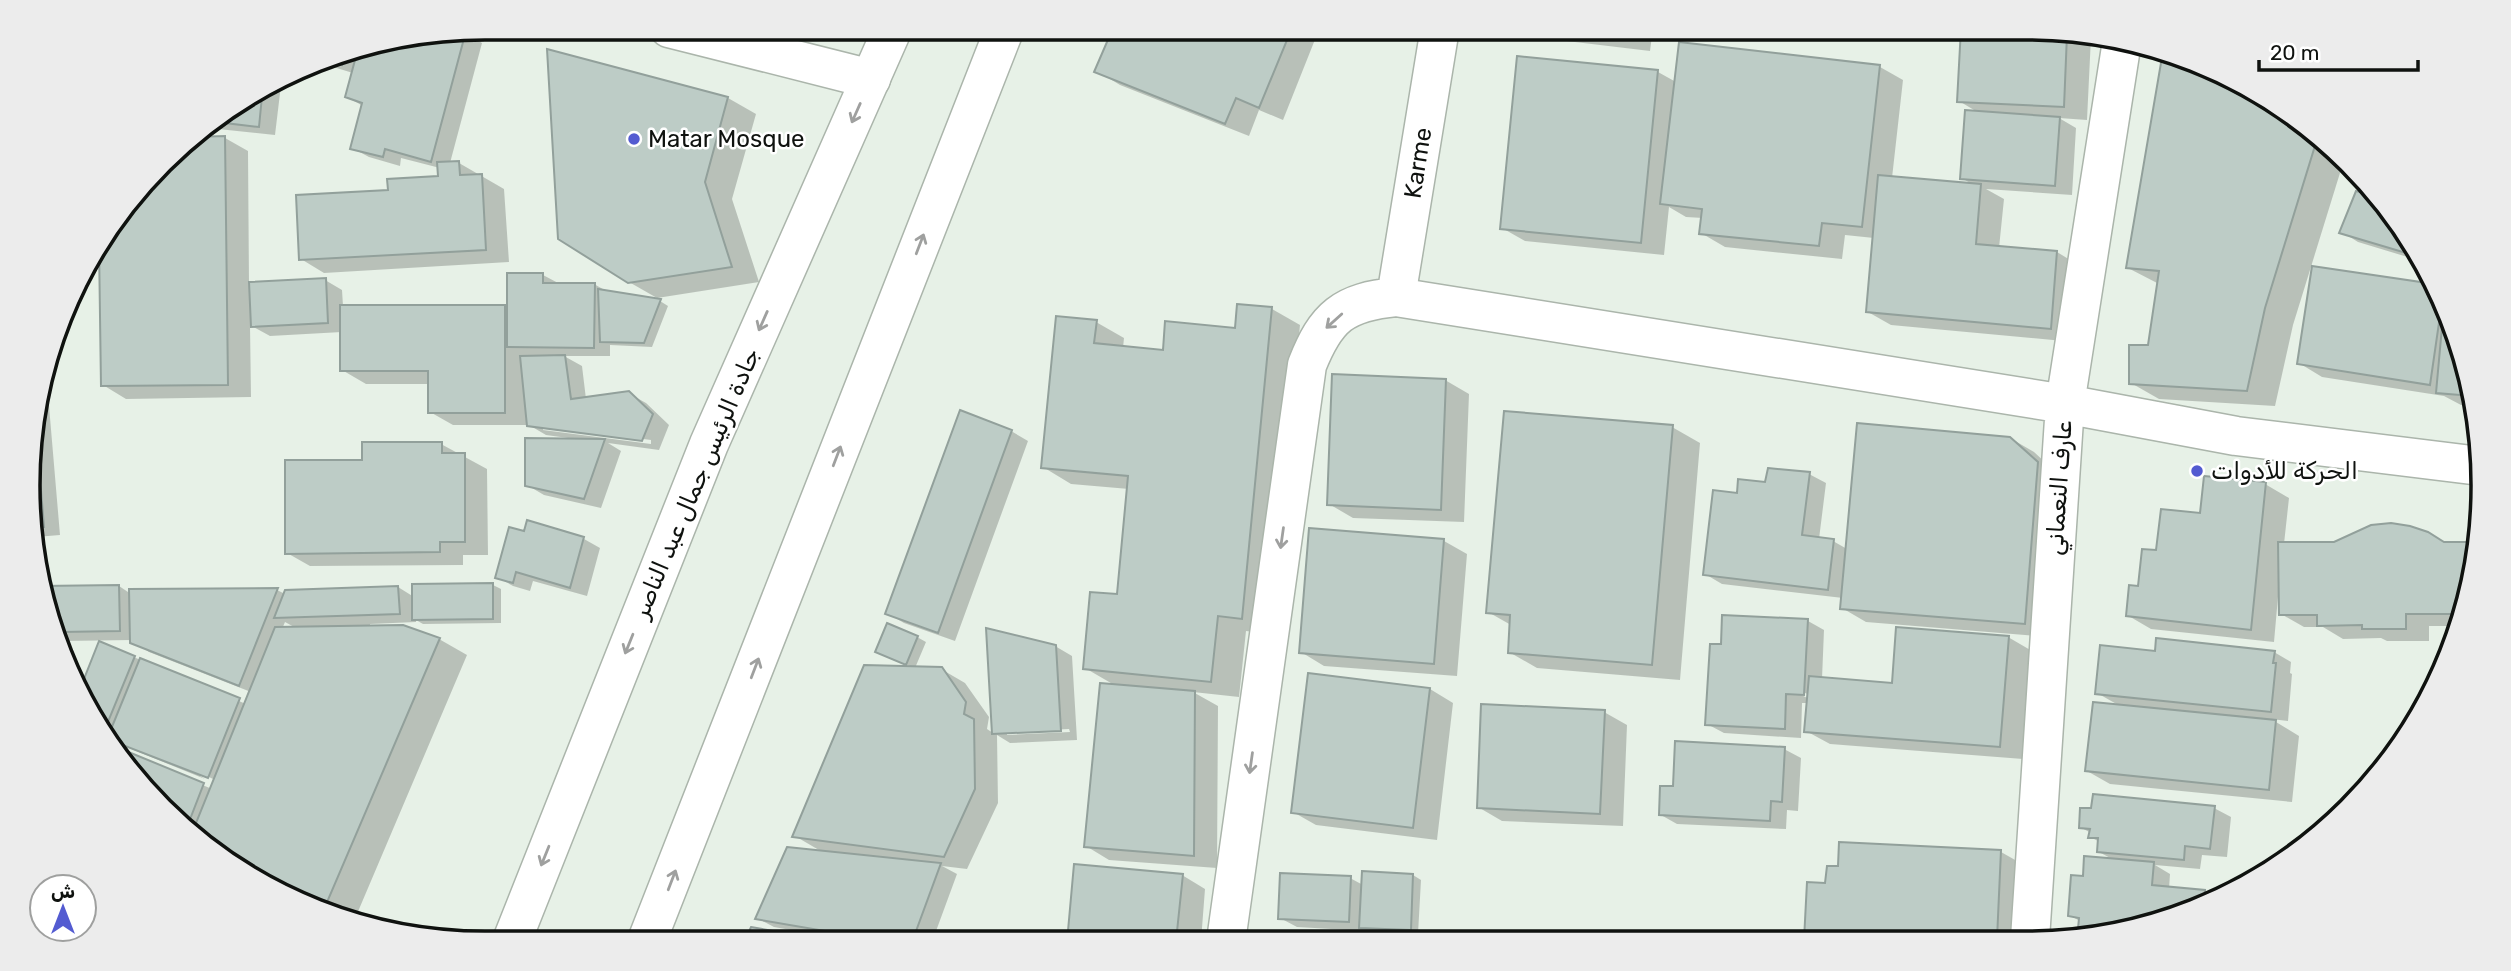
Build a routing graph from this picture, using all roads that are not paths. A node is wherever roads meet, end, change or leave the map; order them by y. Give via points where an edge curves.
1 (717, 40) edge
2 (887, 40) edge
3 (1000, 40) edge
4 (1438, 40) edge
5 (2120, 51) edge
6 (871, 79) junction
7 (1396, 298) junction
8 (2065, 404) junction
9 (2470, 465) edge
10 (516, 931) edge
11 (651, 931) edge
12 (1227, 931) edge
13 (2031, 931) edge

1 - 6 main road
2 - 6 main road, جادة الرئيس جمال عبد الناصر
11 -> 3 main road
4 - 7 main road, Karme
5 - 8 main road, عارف النعماني
6 -> 10 main road, جادة الرئيس جمال عبد الناصر via 709,444
7 - 8 main road
7 -> 12 main road via 1366,300 1330,321 1307,365
8 - 9 main road via 2236,436
8 - 13 main road, عارف النعماني

